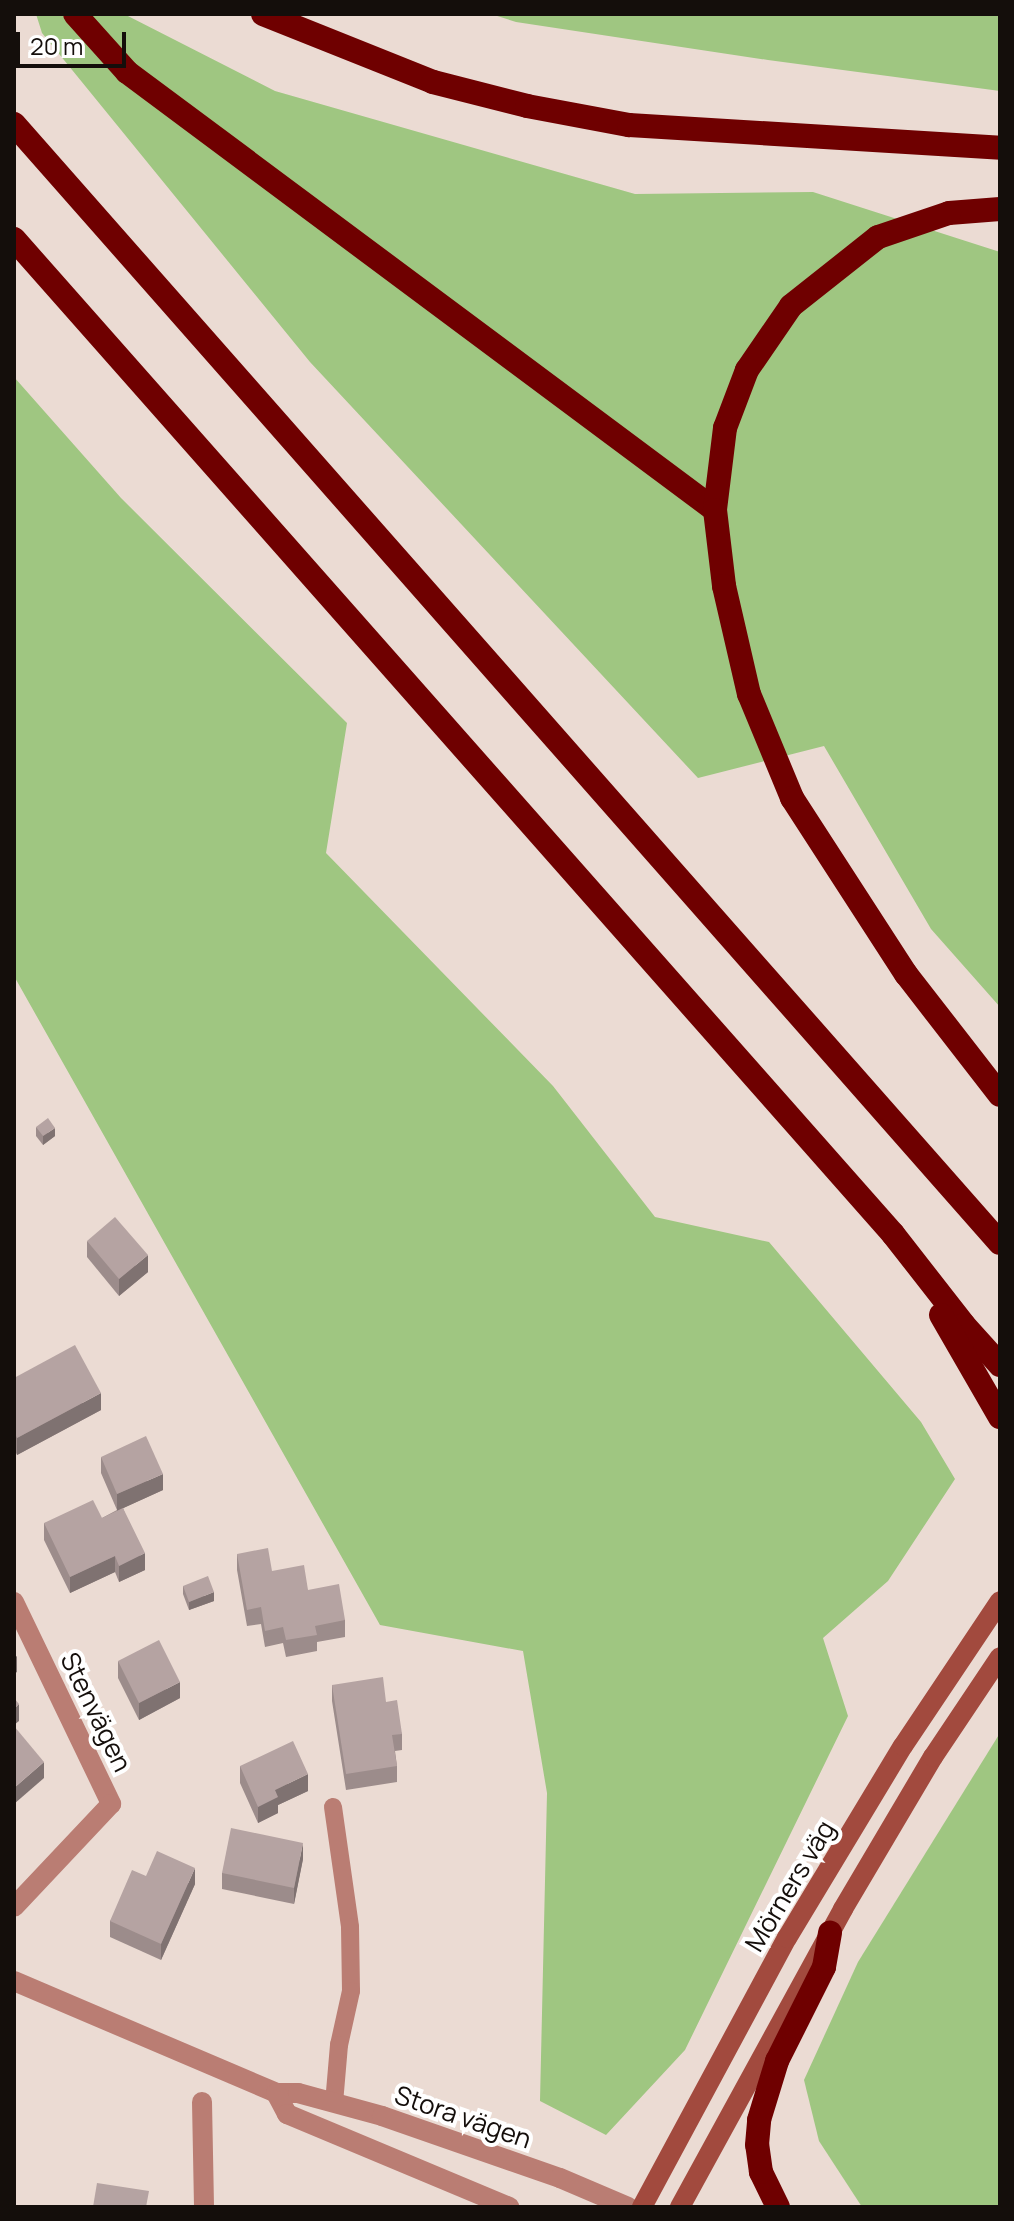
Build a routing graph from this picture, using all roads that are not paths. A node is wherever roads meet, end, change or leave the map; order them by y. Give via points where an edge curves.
1 (75, 14) edge
2 (263, 14) edge
3 (14, 124) edge
4 (1000, 148) edge
5 (1000, 209) edge
6 (14, 239) edge
7 (715, 510) junction
8 (1000, 1095) edge
9 (893, 1234) junction
10 (1000, 1243) edge
11 (1000, 1365) edge
12 (1000, 1417) edge
13 (1000, 1601) edge
14 (14, 1602) edge
15 (1000, 1657) edge
16 (333, 1807) dead end
17 (14, 1907) edge
18 (830, 1933) junction
19 (14, 1981) edge
20 (276, 2093) junction
21 (202, 2102) dead end
22 (334, 2103) junction
23 (204, 2207) edge
24 (509, 2207) edge
25 (628, 2207) edge
26 (642, 2207) edge
27 (680, 2207) edge
28 (778, 2207) edge

1 - 7 highway via 127,72
2 - 4 highway via 433,82 542,109 644,126
3 - 10 highway
5 - 7 highway via 949,213 878,237 791,306 747,370 725,428
6 - 9 highway
7 - 8 highway via 724,586 749,694 792,798 906,974
9 - 11 highway
9 - 12 highway
13 - 26 main road, Mörners väg via 903,1746 787,1938
14 - 17 street, Stenvägen via 111,1804
15 - 18 main road via 933,1757
16 - 22 lane via 350,1927 351,1991
18 - 27 main road
18 - 28 highway via 824,1967 777,2061 759,2120 761,2172
19 - 20 street, Stora vägen
20 - 22 street, Stora vägen
20 - 24 street, Stora vägen via 287,2114
21 - 23 street
22 - 25 street, Stora vägen via 560,2178

